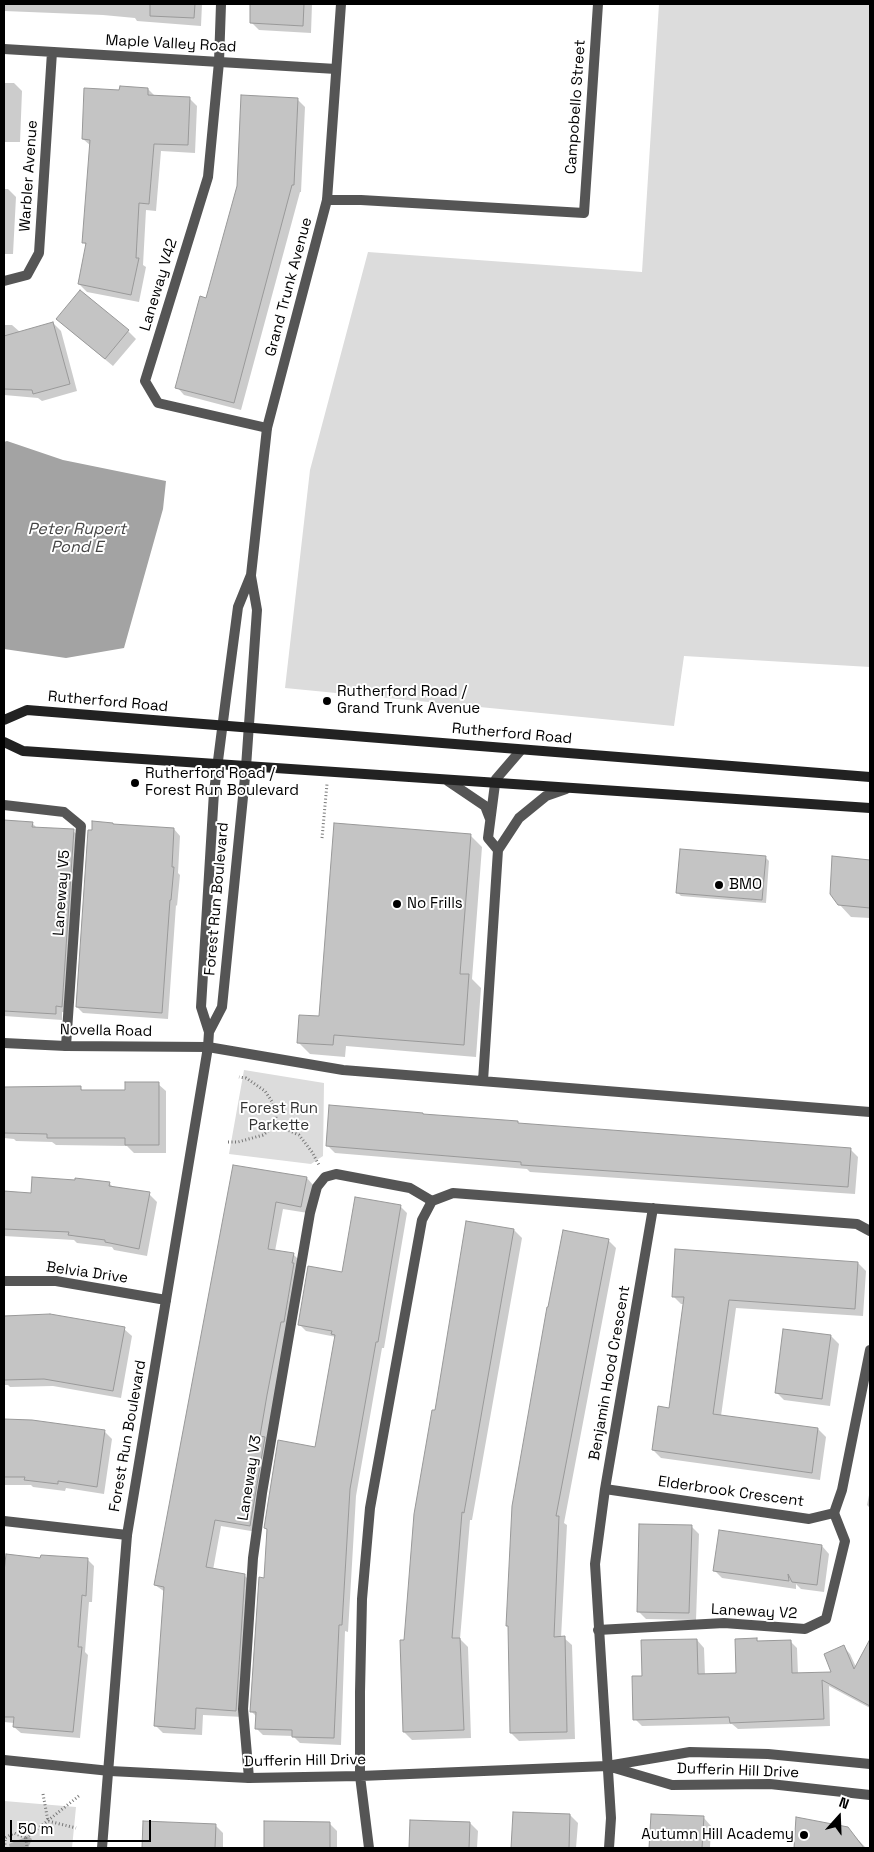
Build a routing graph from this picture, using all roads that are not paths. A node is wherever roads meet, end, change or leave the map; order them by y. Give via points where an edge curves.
1 (221, 4) edge
2 (341, 4) edge
3 (598, 4) edge
4 (4, 49) edge
5 (52, 52) junction
6 (219, 62) junction
7 (336, 69) junction
8 (327, 200) junction
9 (4, 281) edge
10 (267, 428) junction
11 (251, 576) junction
12 (4, 720) edge
13 (222, 726) junction
14 (249, 728) junction
15 (4, 742) edge
16 (520, 750) junction
17 (218, 765) junction
18 (246, 767) junction
19 (870, 777) edge
20 (448, 781) junction
21 (495, 784) junction
22 (566, 789) junction
23 (4, 805) edge
24 (870, 808) edge
25 (490, 821) junction
26 (498, 850) junction
27 (209, 1032) junction
28 (4, 1043) edge
29 (66, 1046) junction
30 (208, 1047) junction
31 (483, 1081) junction
32 (870, 1112) edge
33 (432, 1202) junction
34 (653, 1208) junction
35 (870, 1231) edge
36 (4, 1281) edge
37 (166, 1300) junction
38 (870, 1350) edge
39 (605, 1488) junction
40 (834, 1513) junction
41 (4, 1521) edge
42 (127, 1535) junction
43 (598, 1630) junction
44 (4, 1760) edge
45 (870, 1764) edge
46 (607, 1766) junction
47 (110, 1770) junction
48 (360, 1776) junction
49 (249, 1778) junction
50 (870, 1795) edge
51 (102, 1848) edge
52 (369, 1848) edge
53 (609, 1848) edge

1 - 6 street, Laneway V42
2 - 7 street, Grand Trunk Avenue
3 - 8 street, Campobello Street via 584,213
4 - 5 street, Maple Valley Road
5 - 6 street, Maple Valley Road
5 - 9 street, Warbler Avenue via 39,253 27,275
6 - 7 street, Maple Valley Road
6 - 10 street, Laneway V42 via 208,176 145,381 158,403
7 - 8 street, Grand Trunk Avenue
8 - 10 street, Grand Trunk Avenue
10 - 11 street, Grand Trunk Avenue
11 - 13 street, Grand Trunk Avenue via 238,607
11 - 14 street, Grand Trunk Avenue via 257,610
12 - 13 main road, Rutherford Road via 27,710
13 - 14 main road, Rutherford Road
13 - 17 street, Forest Run Boulevard
14 - 16 main road, Rutherford Road
14 - 18 street, Forest Run Boulevard
15 - 17 main road via 23,751
16 - 19 main road, Rutherford Road
16 - 21 street via 496,778
17 - 18 main road
17 - 27 street, Forest Run Boulevard via 201,1007
18 - 20 main road
18 - 27 street, Forest Run Boulevard via 222,1007
20 - 21 main road
20 - 25 street via 485,806
21 - 22 main road
21 - 25 street
22 - 24 main road
22 - 26 street via 546,796 519,818
23 - 29 street, Laneway V5 via 64,812 82,826
25 - 26 street via 488,838
26 - 31 street
27 - 30 street, Forest Run Boulevard
28 - 29 street, Novella Road
29 - 30 street, Novella Road
30 - 31 street, Novella Road via 342,1070
30 - 37 street, Forest Run Boulevard
31 - 32 street, Novella Road
33 - 34 street via 453,1193
33 - 48 street via 422,1220 370,1508 362,1599
33 - 49 street, Laneway V3 via 410,1188 336,1174 325,1177 316,1187 253,1558 243,1709
34 - 35 street via 857,1224
34 - 39 street, Benjamin Hood Crescent
36 - 37 street, Belvia Drive via 56,1281
37 - 42 street, Forest Run Boulevard
38 - 40 street via 842,1490
39 - 40 street, Elderbrook Crescent via 809,1519
39 - 43 street, Benjamin Hood Crescent via 595,1564
40 - 43 street, Laneway V2 via 844,1541 826,1619 805,1630 724,1623
41 - 42 street
42 - 47 street, Forest Run Boulevard
43 - 46 street, Benjamin Hood Crescent
44 - 47 street, Dufferin Hill Drive
45 - 46 street, Dufferin Hill Drive via 768,1754 690,1752
46 - 48 street, Dufferin Hill Drive
46 - 50 street, Dufferin Hill Drive via 672,1785 770,1784
46 - 53 street, Benjamin Hood Crescent via 611,1818
47 - 49 street, Dufferin Hill Drive
47 - 51 street, Forest Run Boulevard
48 - 49 street, Dufferin Hill Drive
48 - 52 street

